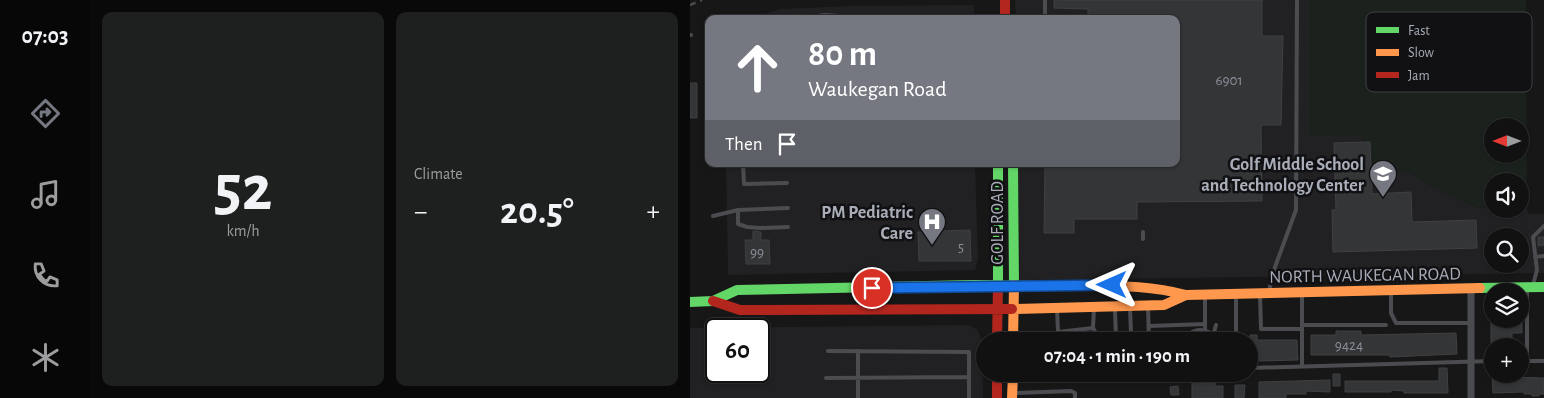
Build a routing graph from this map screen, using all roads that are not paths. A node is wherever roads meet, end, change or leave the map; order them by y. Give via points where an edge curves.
1 (1005, 0) edge
2 (1045, 0) edge
3 (1297, 0) edge
4 (1005, 15) edge
5 (1045, 15) edge
6 (742, 167) edge
7 (998, 167) edge
8 (1013, 167) edge
9 (787, 183) dead end
10 (788, 208) dead end
11 (738, 210) junction
12 (713, 216) dead end
13 (788, 226) dead end
14 (1544, 226) edge
15 (1143, 232) dead end
16 (1143, 239) dead end
17 (1544, 256) edge
18 (1535, 257) junction
19 (1014, 285) junction
20 (998, 286) junction
21 (1530, 287) junction
22 (1544, 287) edge
23 (1471, 289) junction
24 (1391, 291) junction
25 (1264, 293) junction
26 (1302, 293) junction
27 (1236, 294) junction
28 (1186, 295) junction
29 (1204, 295) junction
30 (713, 301) junction
31 (690, 302) edge
32 (1130, 305) junction
33 (1148, 305) junction
34 (1094, 306) junction
35 (1115, 306) junction
36 (1057, 307) junction
37 (1014, 309) junction
38 (998, 310) junction
39 (1471, 323) junction
40 (1205, 324) junction
41 (1386, 324) dead end
42 (1216, 325) dead end
43 (1149, 326) junction
44 (1302, 327) junction
45 (1093, 328) junction
46 (1205, 330) junction
47 (1236, 331) dead end
48 (998, 332) edge
49 (1013, 332) edge
50 (1058, 332) joint
51 (1095, 332) edge
52 (1116, 332) edge
53 (1131, 332) edge
54 (1149, 332) edge
55 (1191, 332) edge
56 (1208, 332) edge
57 (1214, 332) edge
58 (1528, 338) edge
59 (828, 351) dead end
60 (858, 351) junction
61 (1529, 360) edge
62 (1544, 360) edge
63 (1484, 361) edge
64 (1471, 362) junction
65 (1302, 367) junction
66 (1258, 368) edge
67 (969, 377) junction
68 (826, 378) dead end
69 (858, 378) junction
70 (997, 382) edge
71 (1013, 382) edge
72 (1012, 395) edge
73 (858, 398) edge
74 (969, 398) edge
75 (997, 398) edge
76 (1075, 398) edge
77 (1470, 398) edge

1 - 4 main road
2 - 5 lane
3 - 25 lane via 1296,210
6 - 9 lane via 744,184
7 - 20 main road, GOLF ROAD
8 - 19 main road, GOLF ROAD
10 - 11 lane
11 - 12 lane
11 - 13 lane via 738,224 747,227
14 - 18 lane via 1533,237
15 - 16 lane
17 - 18 lane
18 - 21 lane via 1536,270
19 - 20 main road, NORTH WAUKEGAN ROAD
19 - 28 main road, NORTH WAUKEGAN ROAD via 1143,286
19 - 37 main road, GOLF ROAD
20 - 30 main road, NORTH WAUKEGAN ROAD via 737,290
20 - 38 main road, GOLF ROAD
21 - 22 main road, NORTH WAUKEGAN ROAD
21 - 23 main road, NORTH WAUKEGAN ROAD
21 - 58 lane
23 - 24 main road, NORTH WAUKEGAN ROAD
23 - 39 street
24 - 26 main road, NORTH WAUKEGAN ROAD
24 - 39 lane via 1396,324
25 - 26 main road, NORTH WAUKEGAN ROAD
25 - 27 main road, NORTH WAUKEGAN ROAD
25 - 44 lane via 1261,329
26 - 44 lane
27 - 29 main road, NORTH WAUKEGAN ROAD
27 - 47 lane
28 - 29 main road, NORTH WAUKEGAN ROAD
28 - 33 main road, NORTH WAUKEGAN ROAD via 1164,304
29 - 40 lane
30 - 31 main road
30 - 38 main road, NORTH WAUKEGAN ROAD via 740,310
32 - 33 main road, NORTH WAUKEGAN ROAD
32 - 35 main road, NORTH WAUKEGAN ROAD
32 - 53 lane
33 - 43 lane
34 - 35 main road, NORTH WAUKEGAN ROAD
34 - 36 main road, NORTH WAUKEGAN ROAD
34 - 45 lane
35 - 52 lane
36 - 37 main road, NORTH WAUKEGAN ROAD
36 - 50 lane
37 - 38 main road, NORTH WAUKEGAN ROAD
37 - 49 main road, GOLF ROAD
38 - 48 main road, GOLF ROAD
39 - 64 street
40 - 43 lane
40 - 46 lane
41 - 44 lane
42 - 57 lane
43 - 54 lane
44 - 65 lane
45 - 50 lane
45 - 51 lane
46 - 55 lane
46 - 56 lane
59 - 60 lane
60 - 67 lane via 968,352
60 - 69 lane
61 - 62 lane
63 - 64 lane
64 - 65 lane
64 - 77 street
65 - 66 lane
67 - 69 lane
67 - 74 lane
68 - 69 lane
69 - 73 lane
70 - 75 main road
71 - 72 main road
72 - 76 lane via 1071,391

